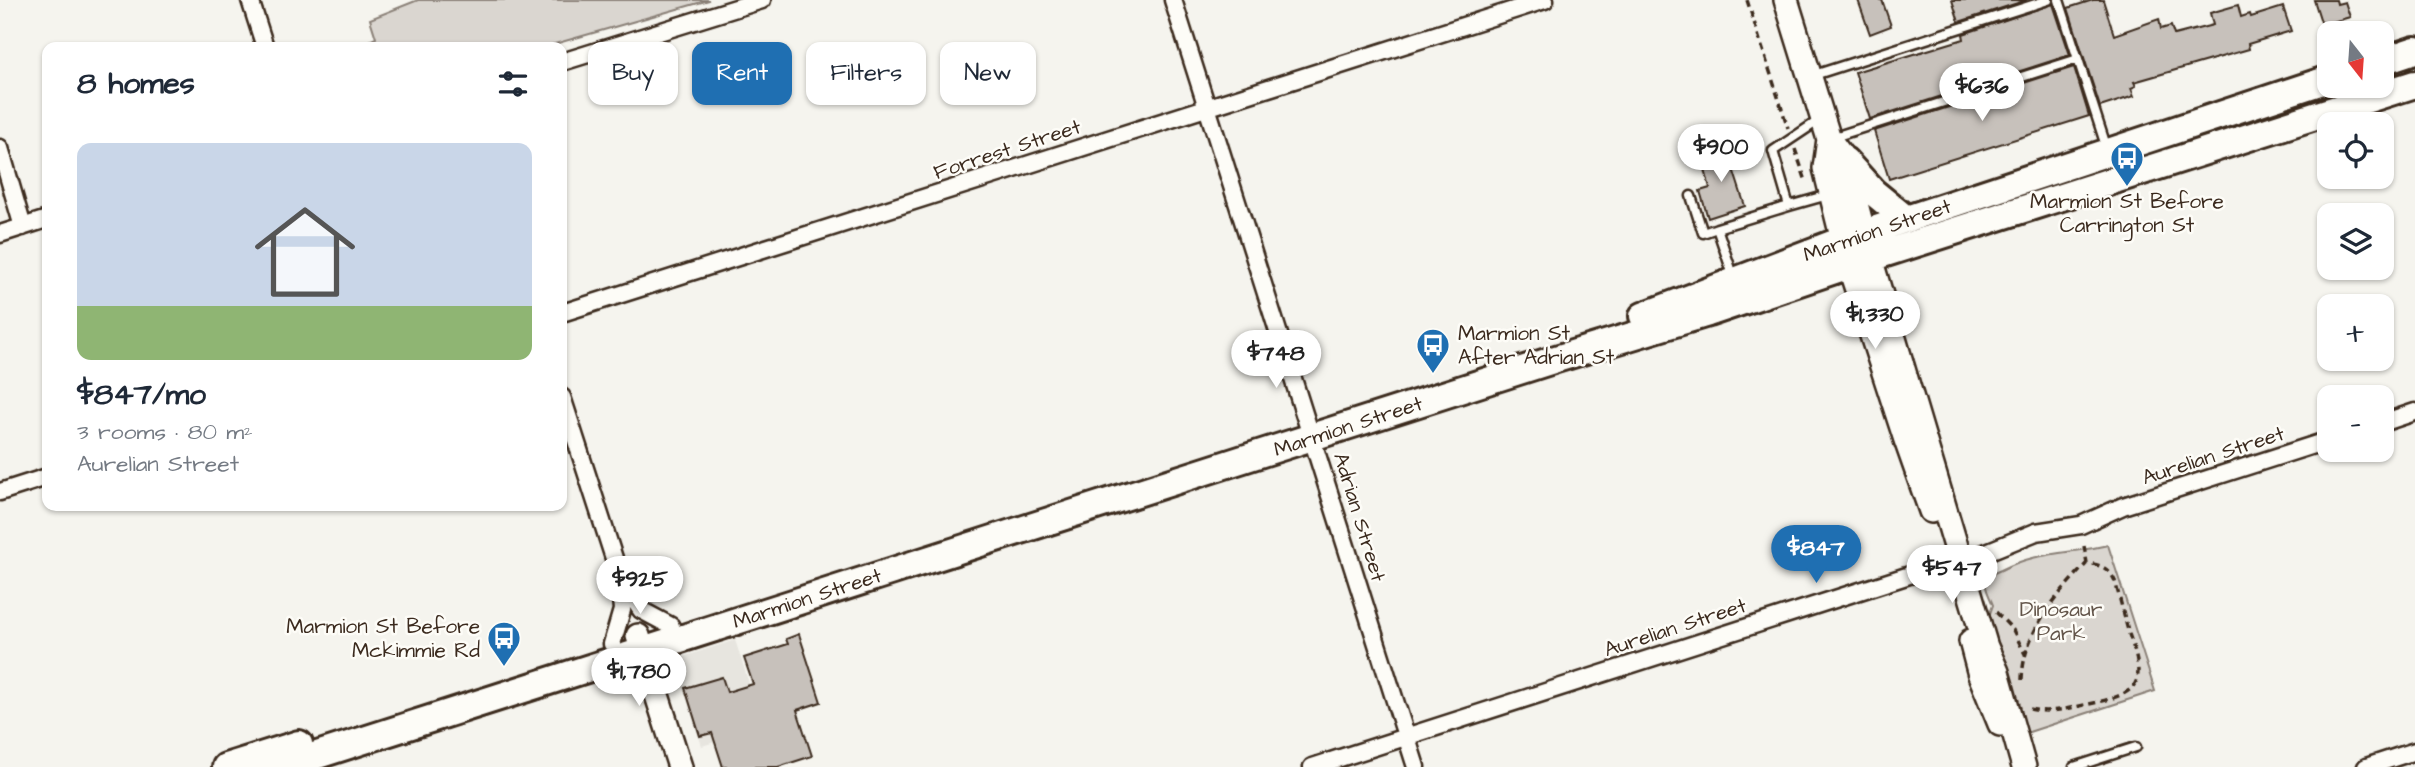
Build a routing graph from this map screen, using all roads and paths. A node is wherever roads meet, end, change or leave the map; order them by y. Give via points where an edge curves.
1 (250, 0) edge
2 (762, 0) edge
3 (1173, 0) edge
4 (1545, 0) edge
5 (1747, 0) edge
6 (1786, 0) edge
7 (2048, 0) edge
8 (2059, 0) edge
9 (263, 42) edge
10 (2415, 50) edge
11 (2394, 57) edge
12 (567, 60) edge
13 (2078, 60) junction
14 (1809, 77) junction
15 (2317, 83) edge
16 (2415, 83) edge
17 (1207, 107) junction
18 (1825, 129) junction
19 (1792, 139) junction
20 (0, 148) edge
21 (2108, 152) junction
22 (1845, 160) junction
23 (1691, 196) dead end
24 (1821, 197) junction
25 (1789, 206) junction
26 (1906, 219) junction
27 (42, 221) edge
28 (23, 227) junction
29 (1717, 228) junction
30 (0, 234) edge
31 (1856, 249) junction
32 (1734, 281) junction
33 (567, 311) edge
34 (2415, 412) edge
35 (567, 413) edge
36 (2394, 419) edge
37 (1310, 430) junction
38 (2317, 444) edge
39 (42, 479) edge
40 (0, 492) edge
41 (2084, 546) dead end
42 (1954, 563) junction
43 (2087, 563) junction
44 (621, 580) junction
45 (1991, 607) dead end
46 (671, 626) junction
47 (641, 643) junction
48 (611, 644) junction
49 (2030, 709) dead end
50 (1406, 737) junction
51 (2136, 747) dead end
52 (2415, 751) edge
53 (226, 767) edge
54 (279, 767) edge
55 (680, 767) edge
56 (1312, 767) edge
57 (1416, 767) edge
58 (2014, 767) edge
59 (2024, 767) edge
60 (2074, 767) edge
61 (2366, 767) edge

1 - 9 street
2 - 12 street
3 - 17 street, Adrian Street
4 - 17 street, Forrest Street
5 - 19 path
6 - 14 main road
7 - 14 lane
8 - 13 lane
10 - 11 main road
13 - 18 lane
13 - 21 lane
14 - 18 main road
15 - 21 main road, Marmion Street
16 - 31 main road, Marmion Street
17 - 33 street, Forrest Street
17 - 37 street, Adrian Street
18 - 19 lane
18 - 22 main road
18 - 24 main road
19 - 24 path
19 - 25 lane via 1773,151
20 - 28 street
21 - 26 main road, Marmion Street
22 - 26 main road
22 - 31 main road
23 - 29 lane via 1703,233
24 - 25 lane
24 - 31 main road
25 - 29 lane
26 - 31 main road, Marmion Street
27 - 28 street
28 - 30 street
29 - 32 lane
31 - 32 main road, Marmion Street
31 - 37 main road, Marmion Street via 1708,313
31 - 42 main road
32 - 37 main road, Marmion Street
34 - 36 street
35 - 44 street
37 - 46 main road, Marmion Street
37 - 47 main road, Marmion Street
37 - 50 street, Adrian Street
38 - 42 street, Aurelian Street via 2123,506 2081,525 2036,532
39 - 40 street
41 - 43 path
42 - 50 street, Aurelian Street
42 - 58 main road via 1980,675
42 - 59 main road via 2002,688
43 - 45 path via 2043,613 2026,656 2013,630
43 - 49 path via 2104,567 2115,581 2139,662 2137,678 2124,694 2104,701 2061,710
44 - 46 street via 641,610
44 - 48 street via 622,610
46 - 47 main road, Marmion Street
47 - 48 main road, Marmion Street
47 - 54 main road, Marmion Street
47 - 55 main road
48 - 53 main road, Marmion Street
50 - 56 street, Aurelian Street
50 - 57 street, Adrian Street
51 - 60 lane
52 - 61 street

